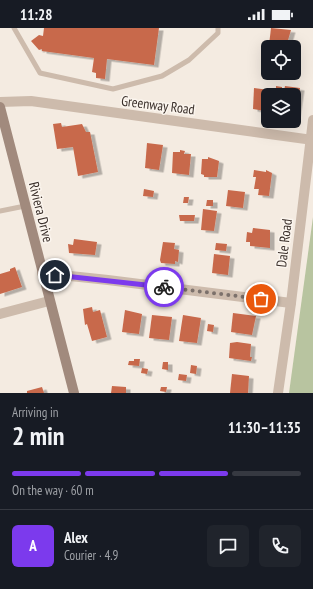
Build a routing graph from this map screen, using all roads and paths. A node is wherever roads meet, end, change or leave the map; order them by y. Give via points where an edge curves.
1 (14, 28) edge
2 (218, 28) edge
3 (0, 102) edge
4 (0, 107) edge
5 (313, 120) edge
6 (312, 139) edge
7 (25, 206) junction
8 (0, 211) edge
9 (42, 273) junction
10 (49, 301) junction
11 (291, 303) junction
12 (0, 314) edge
13 (74, 393) edge
14 (278, 393) edge

1 - 2 lane via 40,73 113,89 162,76 189,60 218,34
3 - 6 street, Greenway Road via 30,101
4 - 7 street, Riviera Drive
5 - 6 street, Dale Road
6 - 11 street, Dale Road
7 - 8 lane
7 - 9 street, Riviera Drive
9 - 10 street, Riviera Drive
9 - 11 street
10 - 12 street
10 - 13 street, Riviera Drive
11 - 14 street, Dale Road

